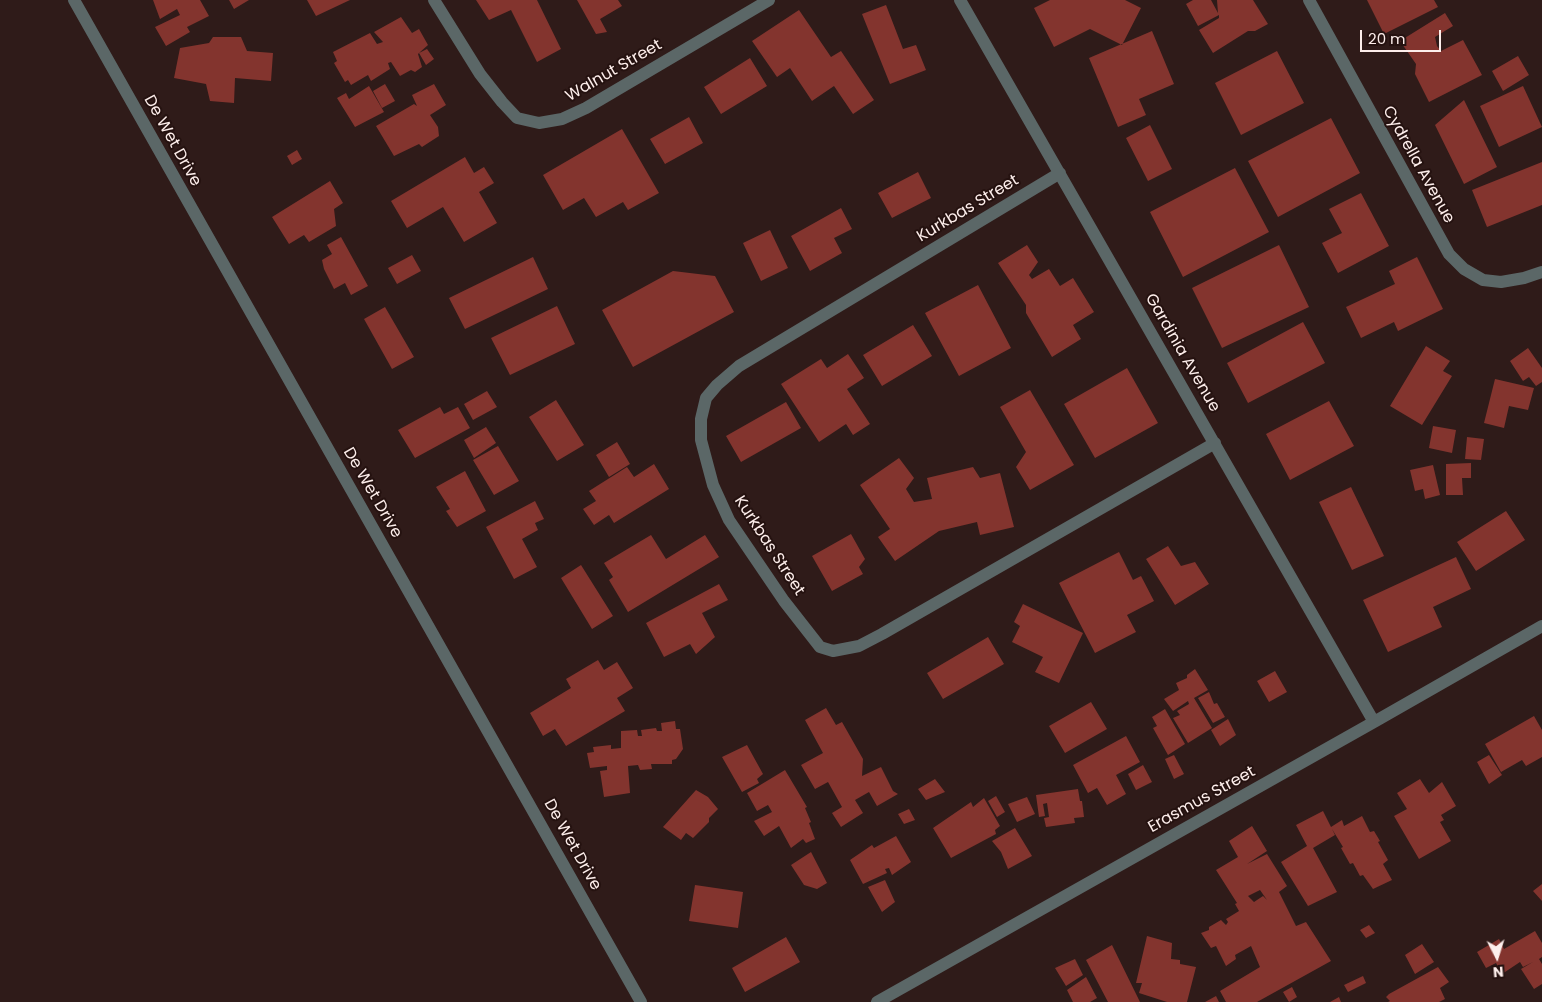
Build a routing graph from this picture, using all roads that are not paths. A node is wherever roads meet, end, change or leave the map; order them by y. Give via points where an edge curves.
1 (74, 0) edge
2 (434, 0) edge
3 (769, 0) edge
4 (960, 0) edge
5 (1309, 0) edge
6 (1060, 173) junction
7 (1542, 272) edge
8 (1215, 443) junction
9 (1542, 626) edge
10 (1374, 722) junction
11 (641, 1002) edge
12 (877, 1002) edge

1 - 11 street, De Wet Drive
2 - 3 street, Walnut Street via 480,74 502,102 517,118 538,123 562,119 586,108
4 - 6 street, Gardinia Avenue
5 - 7 street, Cydrella Avenue via 1448,254 1483,280 1501,282
6 - 8 street, Gardinia Avenue
6 - 8 street, Kurkbas Street via 739,366 717,385 706,398 701,440 713,485 729,520 820,647 833,651 859,646 882,634
8 - 10 street, Gardinia Avenue
9 - 10 street, Erasmus Street
10 - 12 street, Erasmus Street

